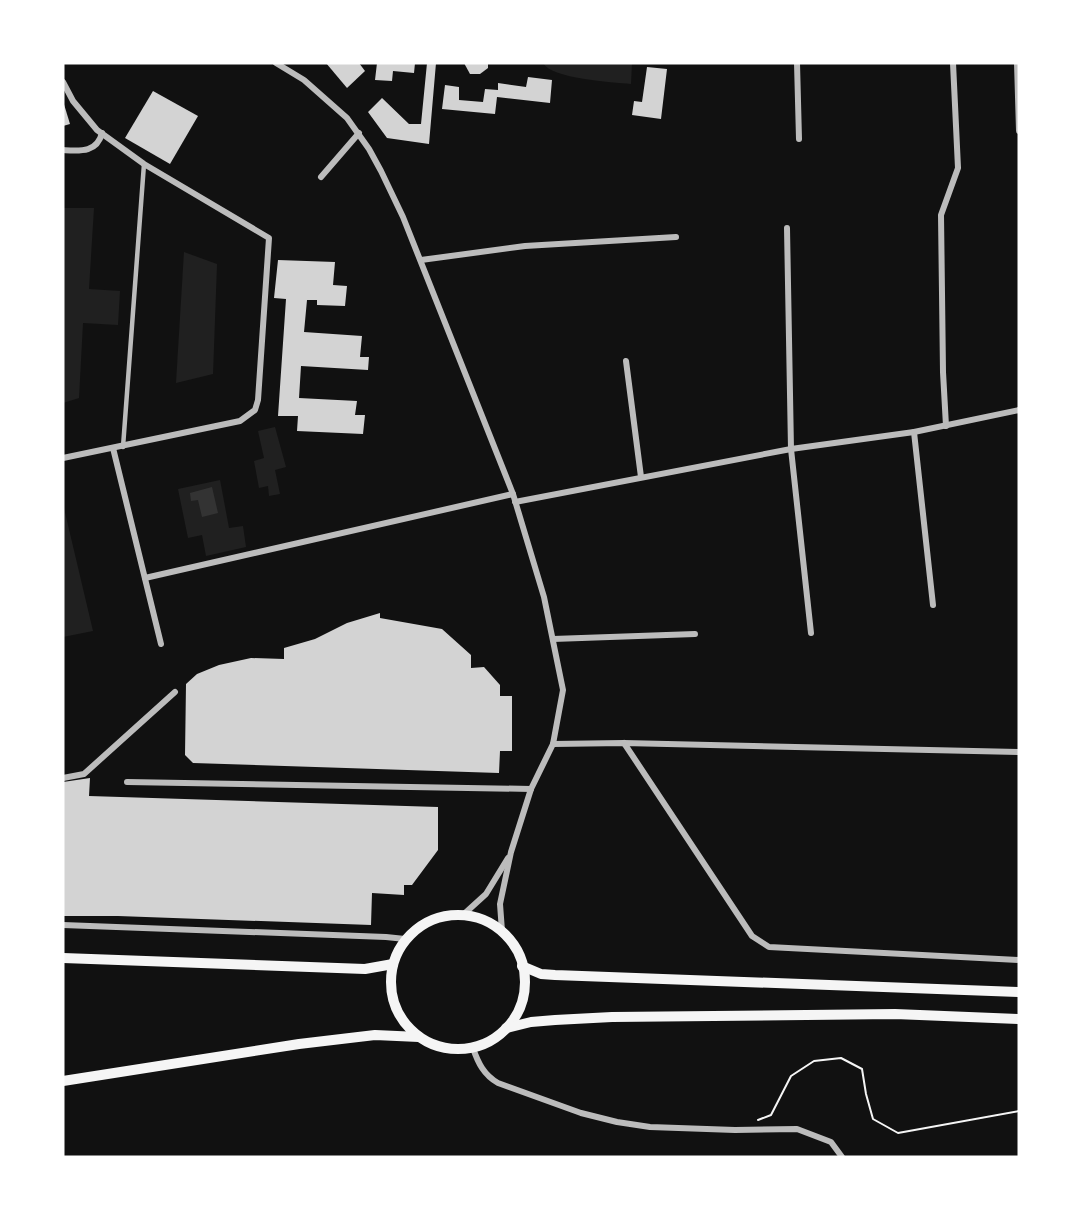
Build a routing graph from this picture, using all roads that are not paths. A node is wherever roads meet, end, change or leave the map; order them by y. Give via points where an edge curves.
1 (276, 63) edge
2 (797, 63) edge
3 (953, 63) edge
4 (1017, 63) edge
5 (63, 82) edge
6 (1019, 131) edge
7 (102, 133) junction
8 (359, 133) junction
9 (799, 139) dead end
10 (63, 150) edge
11 (144, 164) junction
12 (321, 177) dead end
13 (787, 228) dead end
14 (676, 237) dead end
15 (421, 260) junction
16 (626, 361) dead end
17 (1019, 412) edge
18 (946, 426) junction
19 (914, 432) junction
20 (123, 447) junction
21 (113, 448) junction
22 (791, 449) junction
23 (63, 458) edge
24 (641, 477) junction
25 (513, 494) junction
26 (515, 502) junction
27 (145, 578) junction
28 (933, 605) dead end
29 (811, 633) dead end
30 (695, 634) dead end
31 (552, 639) junction
32 (161, 644) dead end
33 (175, 692) dead end
34 (624, 743) junction
35 (553, 744) junction
36 (1019, 752) edge
37 (63, 778) edge
38 (127, 782) dead end
39 (531, 789) junction
40 (511, 852) junction
41 (464, 914) junction
42 (63, 925) edge
43 (502, 931) junction
44 (405, 939) junction
45 (63, 958) edge
46 (1019, 960) edge
47 (393, 964) junction
48 (522, 966) junction
49 (1019, 992) edge
50 (1019, 1019) edge
51 (506, 1029) junction
52 (419, 1037) junction
53 (473, 1048) junction
54 (63, 1081) edge
55 (842, 1157) edge

1 - 8 street via 332,103
2 - 9 street
3 - 18 street via 957,168 941,215
4 - 6 street
5 - 7 street via 73,101
7 - 10 street via 96,146 87,151
7 - 11 street
8 - 12 street
8 - 15 street via 381,171
11 - 20 street
11 - 20 street via 268,238 258,400 255,410 240,421
13 - 22 street
14 - 15 street via 525,246
15 - 25 street
16 - 24 street
17 - 18 street
18 - 19 street
19 - 22 street
19 - 28 street
20 - 21 street
21 - 23 street
21 - 27 street
22 - 24 street
22 - 29 street
24 - 26 street
25 - 26 street
25 - 27 street
26 - 31 street via 544,597
27 - 32 street
30 - 31 street
31 - 35 street via 563,690
33 - 37 street via 84,774
34 - 35 street
34 - 36 street
34 - 46 street via 752,936 770,947
35 - 39 street
38 - 39 street
39 - 40 street
40 - 41 street via 486,894
40 - 43 street via 500,904
41 - 43 highway via 484,919
41 - 44 highway via 426,923
42 - 44 street
43 - 48 highway
44 - 47 highway
45 - 47 highway via 365,969
47 - 52 highway via 392,999 402,1020
48 - 49 highway via 555,975
48 - 51 highway via 524,993
50 - 51 highway via 895,1014 612,1017 547,1020
51 - 53 highway
52 - 53 highway via 450,1049
52 - 54 highway via 375,1035 299,1044
53 - 55 street via 489,1078 581,1113 650,1127 797,1129 831,1142

